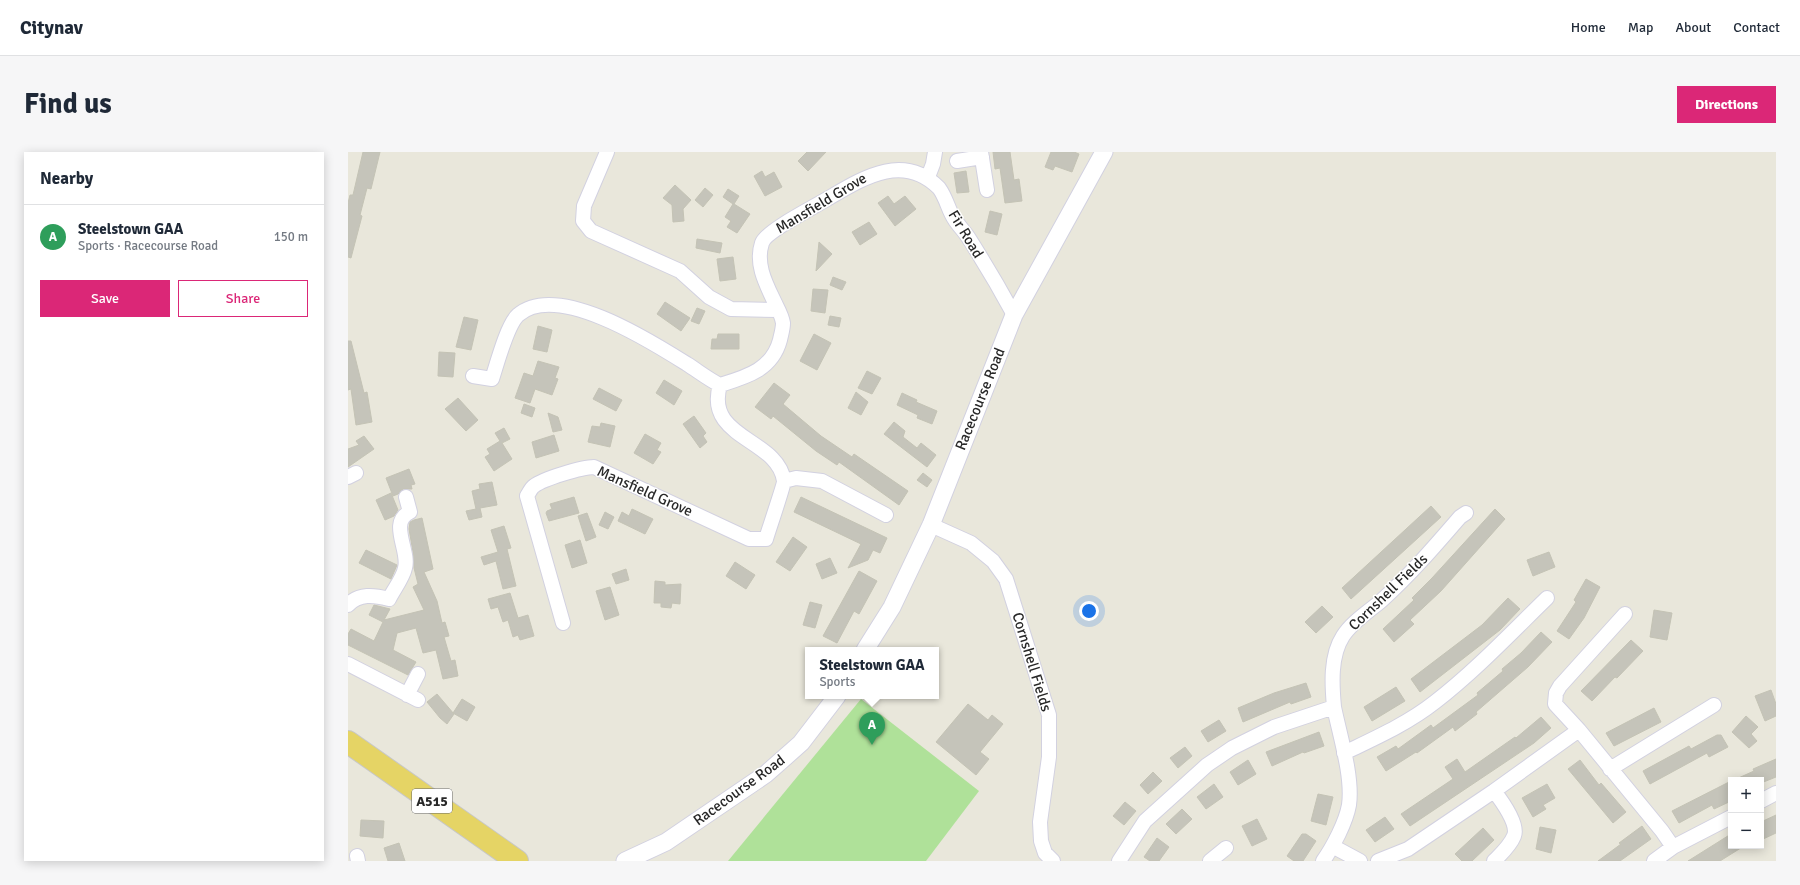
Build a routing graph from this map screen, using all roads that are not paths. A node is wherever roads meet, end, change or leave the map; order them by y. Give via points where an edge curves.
1 (607, 152) edge
2 (935, 152) edge
3 (1104, 152) edge
4 (982, 155) edge
5 (958, 161) dead end
6 (928, 177) junction
7 (986, 190) dead end
8 (778, 310) junction
9 (1014, 315) junction
10 (473, 376) dead end
11 (720, 385) junction
12 (784, 481) junction
13 (406, 497) dead end
14 (1466, 513) dead end
15 (886, 515) dead end
16 (931, 525) junction
17 (1547, 598) dead end
18 (348, 605) edge
19 (1625, 614) dead end
20 (563, 623) dead end
21 (867, 647) edge
22 (348, 664) edge
23 (418, 674) dead end
24 (835, 699) edge
25 (1714, 705) dead end
26 (1334, 707) junction
27 (1579, 730) junction
28 (348, 742) edge
29 (1344, 753) junction
30 (1610, 769) junction
31 (1494, 791) junction
32 (1776, 793) edge
33 (1764, 799) edge
34 (1728, 819) edge
35 (666, 842) junction
36 (1334, 847) junction
37 (1673, 847) junction
38 (1226, 848) dead end
39 (518, 861) edge
40 (625, 861) edge
41 (645, 861) edge
42 (1053, 861) edge
43 (1120, 861) edge
44 (1210, 861) edge
45 (1323, 861) edge
46 (1360, 861) edge
47 (1378, 861) edge
48 (1494, 861) edge
49 (1654, 861) edge

1 - 8 street via 584,206 583,220 591,231 680,272 709,297 731,309
2 - 6 street
3 - 9 street, Racecourse Road
4 - 5 street
4 - 7 street
6 - 8 street, Mansfield Grove via 916,170 900,166 880,169 779,227 763,241 759,257 764,280
6 - 9 street, Fir Road via 947,200 954,219 967,236
8 - 11 street, Mansfield Grove via 783,322 778,349 763,368
9 - 16 street, Racecourse Road
10 - 11 street via 492,379 510,327 518,315 533,307 548,305 591,313 632,332
11 - 12 street via 717,395 718,408 724,419 731,428 771,458
12 - 15 street via 796,478 822,481
12 - 20 street, Mansfield Grove via 766,539 749,539 594,467 586,467 534,486 527,496
13 - 18 street via 410,512 405,514 400,523 406,567 389,599 366,595
14 - 26 street, Cornshell Fields via 1420,562 1365,612 1343,636 1335,657 1332,685
16 - 21 street, Racecourse Road via 892,607
16 - 42 street, Cornshell Fields via 971,543 993,561 1006,579 1049,715 1049,757 1040,822 1045,853
17 - 29 street via 1479,665 1434,703 1394,729
19 - 27 street via 1560,686 1556,694 1555,704
22 - 23 street via 412,698
24 - 35 street, Racecourse Road via 801,743 766,774
25 - 30 street
26 - 29 street, Cornshell Fields
26 - 43 street via 1274,727 1232,748 1207,765 1145,821
27 - 30 street
27 - 31 street
28 - 39 highway, A515
29 - 36 street, Cornshell Fields via 1349,785 1348,806
30 - 37 street via 1662,830
31 - 47 street via 1408,849
31 - 48 street via 1503,802 1515,834 1510,844
32 - 33 street
34 - 37 street
35 - 40 street, Racecourse Road
35 - 41 street, Racecourse Road
36 - 45 street, Cornshell Fields
36 - 46 street
37 - 49 street
38 - 44 street

